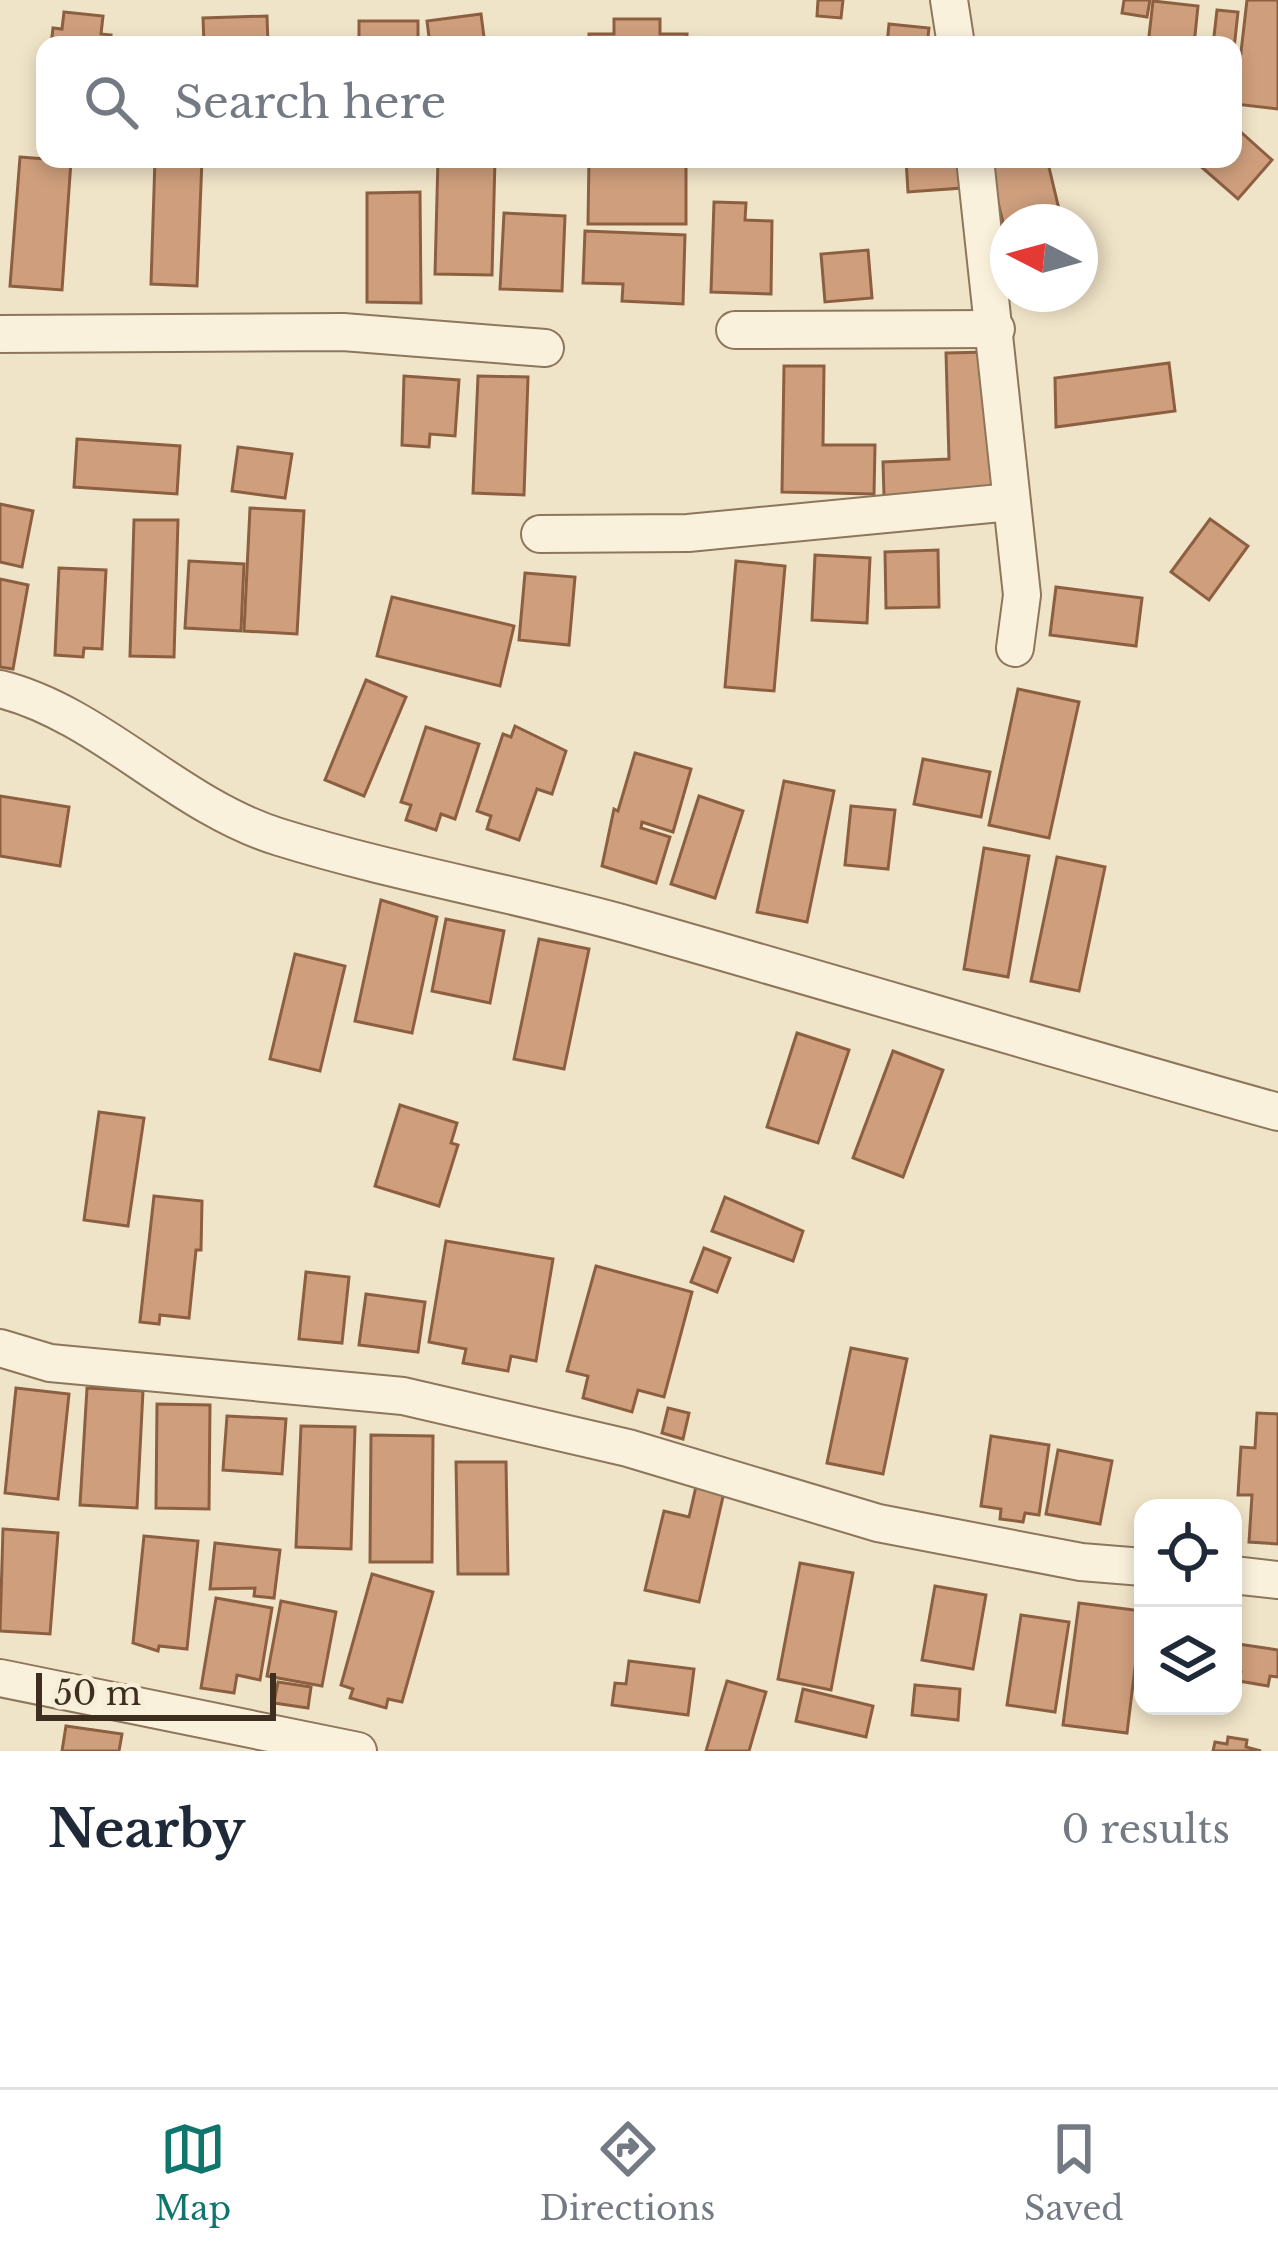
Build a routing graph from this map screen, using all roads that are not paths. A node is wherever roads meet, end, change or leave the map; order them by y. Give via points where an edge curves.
1 (949, 0) edge
2 (955, 36) edge
3 (976, 168) edge
4 (996, 329) junction
5 (735, 330) dead end
6 (0, 334) edge
7 (545, 348) dead end
8 (1011, 502) junction
9 (540, 534) dead end
10 (1015, 648) dead end
11 (0, 688) edge
12 (1278, 1112) edge
13 (0, 1348) edge
14 (1134, 1566) edge
15 (1242, 1577) edge
16 (1278, 1580) edge
17 (0, 1678) edge
18 (358, 1751) edge

1 - 2 street
3 - 4 street
4 - 5 street
4 - 8 street
6 - 7 street via 343,332
8 - 9 street via 688,533
8 - 10 street via 1022,595
11 - 12 street via 56,710 218,811 277,836 630,925
13 - 14 street via 50,1363 403,1396 628,1448 878,1523
15 - 16 street
17 - 18 street

